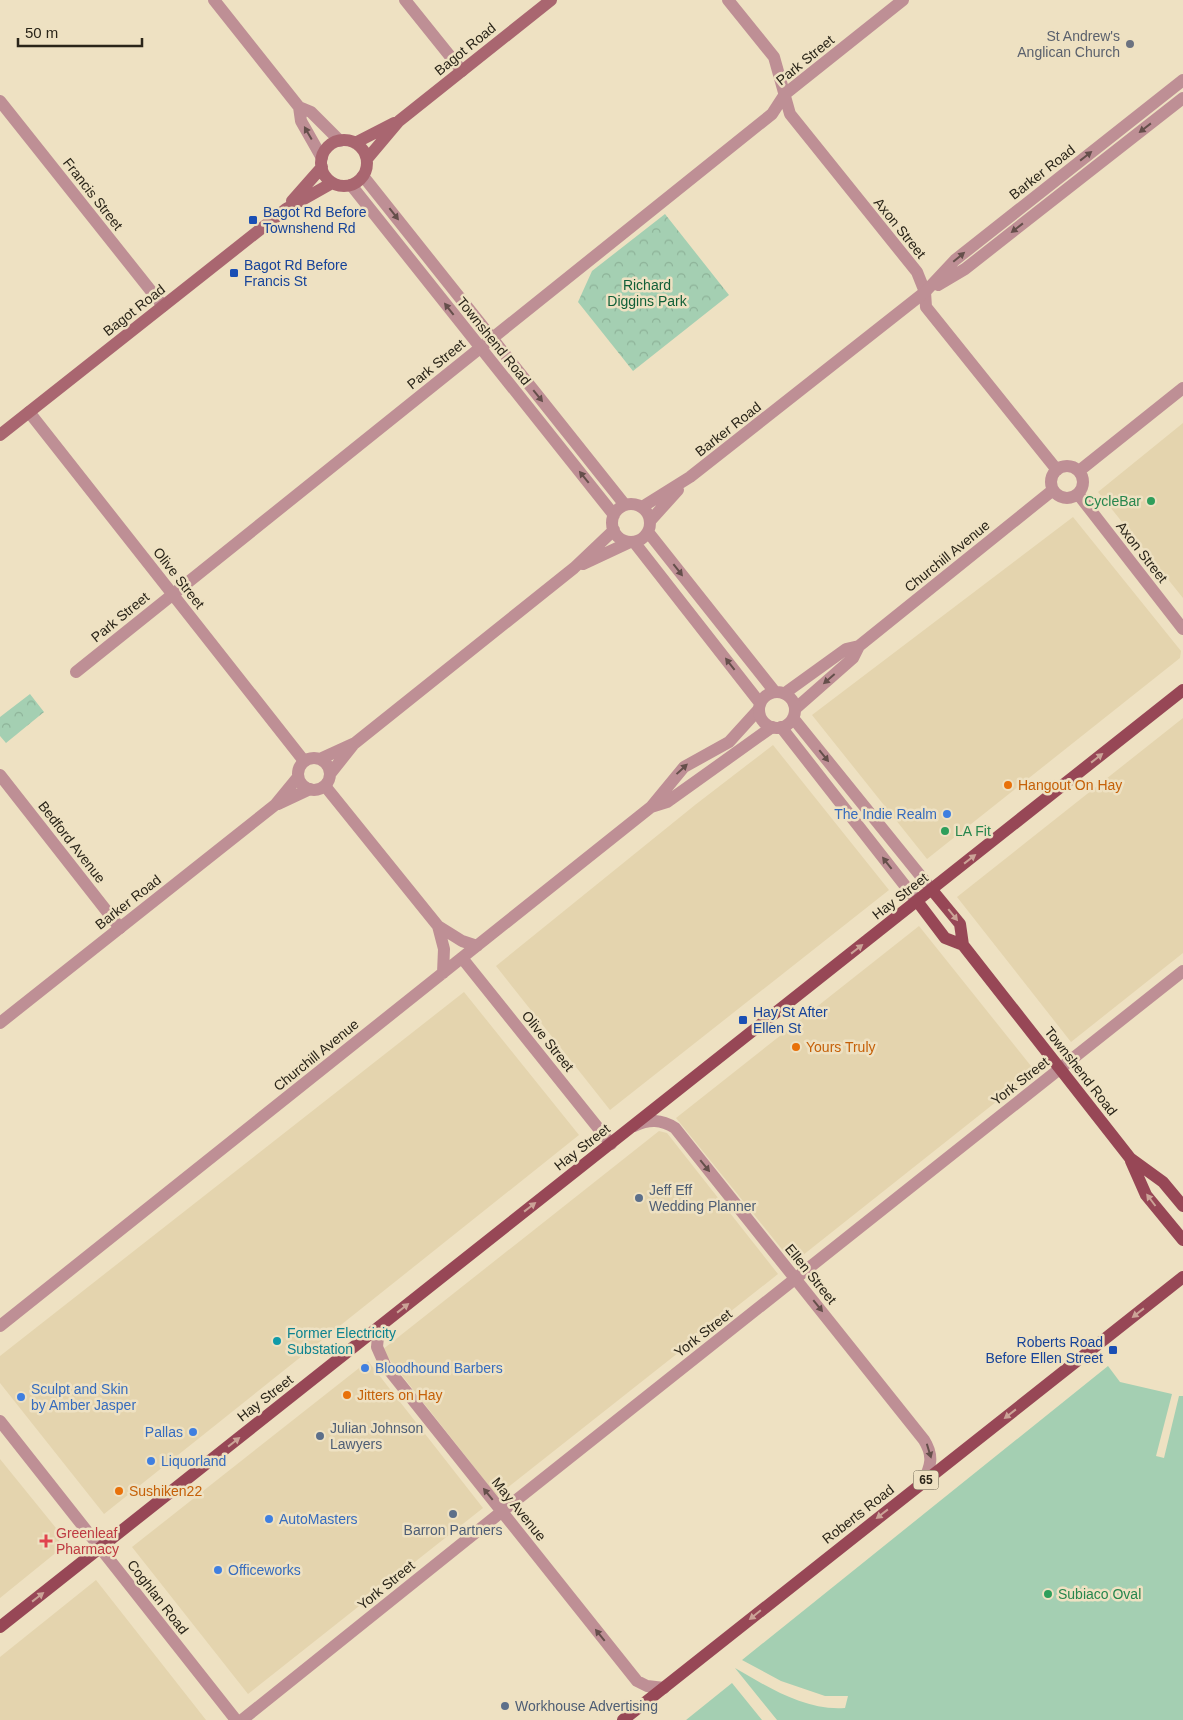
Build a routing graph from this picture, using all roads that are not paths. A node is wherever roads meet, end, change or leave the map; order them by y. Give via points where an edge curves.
1 (214, 0) edge
2 (406, 0) edge
3 (551, 0) edge
4 (728, 0) edge
5 (903, 0) edge
6 (462, 71) junction
7 (1183, 80) edge
8 (785, 94) junction
9 (1183, 98) edge
10 (0, 101) edge
11 (299, 107) junction
12 (398, 121) junction
13 (340, 141) junction
14 (355, 143) junction
15 (367, 159) junction
16 (322, 163) junction
17 (363, 176) junction
18 (332, 183) junction
19 (351, 185) junction
20 (286, 209) junction
21 (925, 292) junction
22 (163, 306) junction
23 (492, 339) junction
24 (480, 348) junction
25 (1183, 388) edge
26 (29, 412) junction
27 (0, 435) edge
28 (1057, 470) junction
29 (1078, 471) junction
30 (690, 477) junction
31 (1053, 490) junction
32 (1078, 494) junction
33 (625, 505) junction
34 (642, 508) junction
35 (614, 515) junction
36 (649, 527) junction
37 (614, 530) junction
38 (632, 542) junction
39 (574, 568) junction
40 (173, 594) junction
41 (1183, 629) edge
42 (859, 646) junction
43 (76, 672) dead end
44 (1183, 690) edge
45 (780, 692) junction
46 (759, 706) junction
47 (794, 713) junction
48 (777, 728) junction
49 (354, 743) junction
50 (320, 759) junction
51 (304, 761) junction
52 (0, 776) edge
53 (298, 777) junction
54 (327, 780) junction
55 (310, 790) junction
56 (275, 805) junction
57 (651, 807) junction
58 (932, 890) junction
59 (917, 901) junction
60 (438, 926) junction
61 (120, 928) junction
62 (478, 946) junction
63 (964, 946) junction
64 (462, 958) junction
65 (1183, 971) edge
66 (443, 973) junction
67 (0, 1023) edge
68 (1060, 1069) junction
69 (632, 1127) junction
70 (611, 1144) junction
71 (1130, 1158) junction
72 (1183, 1206) edge
73 (1183, 1240) edge
74 (1183, 1277) edge
75 (796, 1279) junction
76 (0, 1326) edge
77 (378, 1327) junction
78 (0, 1421) edge
79 (923, 1482) junction
80 (502, 1511) junction
81 (100, 1548) junction
82 (0, 1627) edge
83 (664, 1688) junction
84 (236, 1720) edge
85 (242, 1720) edge
86 (623, 1720) edge

1 - 11 street
2 - 6 street
3 - 6 main road, Bagot Road
4 - 8 street, Axon Street via 774,57
5 - 8 street, Park Street
6 - 12 main road, Bagot Road
21 -> 7 street, Barker Road via 955,260
8 - 21 street, Axon Street via 790,114 917,272
8 - 23 street, Park Street via 772,114
9 -> 21 street, Barker Road via 965,269
10 - 22 street, Francis Street
11 - 13 street via 312,112
16 -> 11 street via 301,121
12 - 14 main road, Bagot Road
12 - 15 main road, Bagot Road
13 - 14 main road
13 - 16 main road via 329,147
14 - 15 main road via 365,152
15 - 17 main road
16 - 18 main road via 324,173
16 - 20 main road, Bagot Road
17 - 19 main road
17 -> 23 street, Townshend Road
18 - 19 main road
18 - 20 main road, Bagot Road
24 -> 19 street, Townshend Road
20 - 22 main road, Bagot Road
21 - 28 street, Axon Street via 926,307
21 - 30 street, Barker Road
22 - 26 main road, Bagot Road
23 - 24 street, Park Street
23 -> 33 street, Townshend Road
35 -> 24 street, Townshend Road
24 - 40 street, Park Street
25 - 29 street
26 - 27 main road, Bagot Road
26 - 40 street, Olive Street
28 - 29 street via 1068,466
28 - 31 street via 1052,477
29 - 32 street via 1083,485
30 - 34 street, Barker Road
30 - 36 street, Barker Road
31 - 32 street via 1064,498
31 - 42 street, Churchill Avenue
32 - 41 street, Axon Street
33 - 34 street
33 - 35 street
34 - 36 street
35 - 37 street
36 - 38 street via 644,537
36 -> 45 street
37 - 38 street via 620,538
37 - 39 street
38 - 39 street
46 -> 38 street
39 - 49 street
40 - 43 street, Park Street
40 - 51 street, Olive Street
42 - 45 street, Churchill Avenue via 846,649
42 -> 47 street, Churchill Avenue via 853,658
58 -> 44 main road, Hay Street
45 - 46 street via 766,695
45 - 47 street via 794,702
46 - 48 street via 762,721
57 -> 46 street, Churchill Avenue via 684,767 721,748
47 - 48 street
47 -> 58 street, Townshend Road
48 - 57 street, Churchill Avenue via 667,802
59 -> 48 street, Townshend Road
49 - 50 street
49 - 54 street
50 - 51 street
50 - 54 street via 328,765
51 - 53 street
52 - 61 street, Bedford Avenue
53 - 55 street
53 - 56 street, Barker Road
54 - 55 street
54 - 60 street
55 - 56 street, Barker Road
56 - 61 street, Barker Road
57 - 62 street, Churchill Avenue
58 - 59 main road, Hay Street
58 -> 63 main road, Townshend Road via 960,924
59 - 63 main road, Townshend Road via 945,938
69 -> 59 main road, Hay Street
60 - 62 street via 462,941
60 - 66 street via 445,955
61 - 67 street, Barker Road
62 - 64 street, Churchill Avenue
63 - 68 main road, Townshend Road
64 - 66 street, Churchill Avenue
64 - 70 street, Olive Street
65 - 68 street, York Street
66 - 76 street, Churchill Avenue
68 - 71 main road, Townshend Road
68 - 75 street, York Street
69 - 70 main road, Hay Street
69 -> 75 street, Ellen Street via 654,1120 675,1128
77 -> 70 main road, Hay Street
71 - 72 main road, Townshend Road via 1163,1182
73 -> 71 main road via 1146,1194
74 -> 79 main road, Roberts Road / 65
75 -> 79 street, Ellen Street via 930,1449 930,1467
75 - 80 street, York Street
80 -> 77 street, May Avenue via 385,1365 377,1347
81 -> 77 main road, Hay Street
78 - 81 street, Coghlan Road
79 -> 83 main road, Roberts Road / 65
83 -> 80 street, May Avenue via 637,1681
80 - 85 street, York Street
82 -> 81 main road, Hay Street
81 - 84 street, Coghlan Road
83 - 86 main road, Roberts Road / 65

